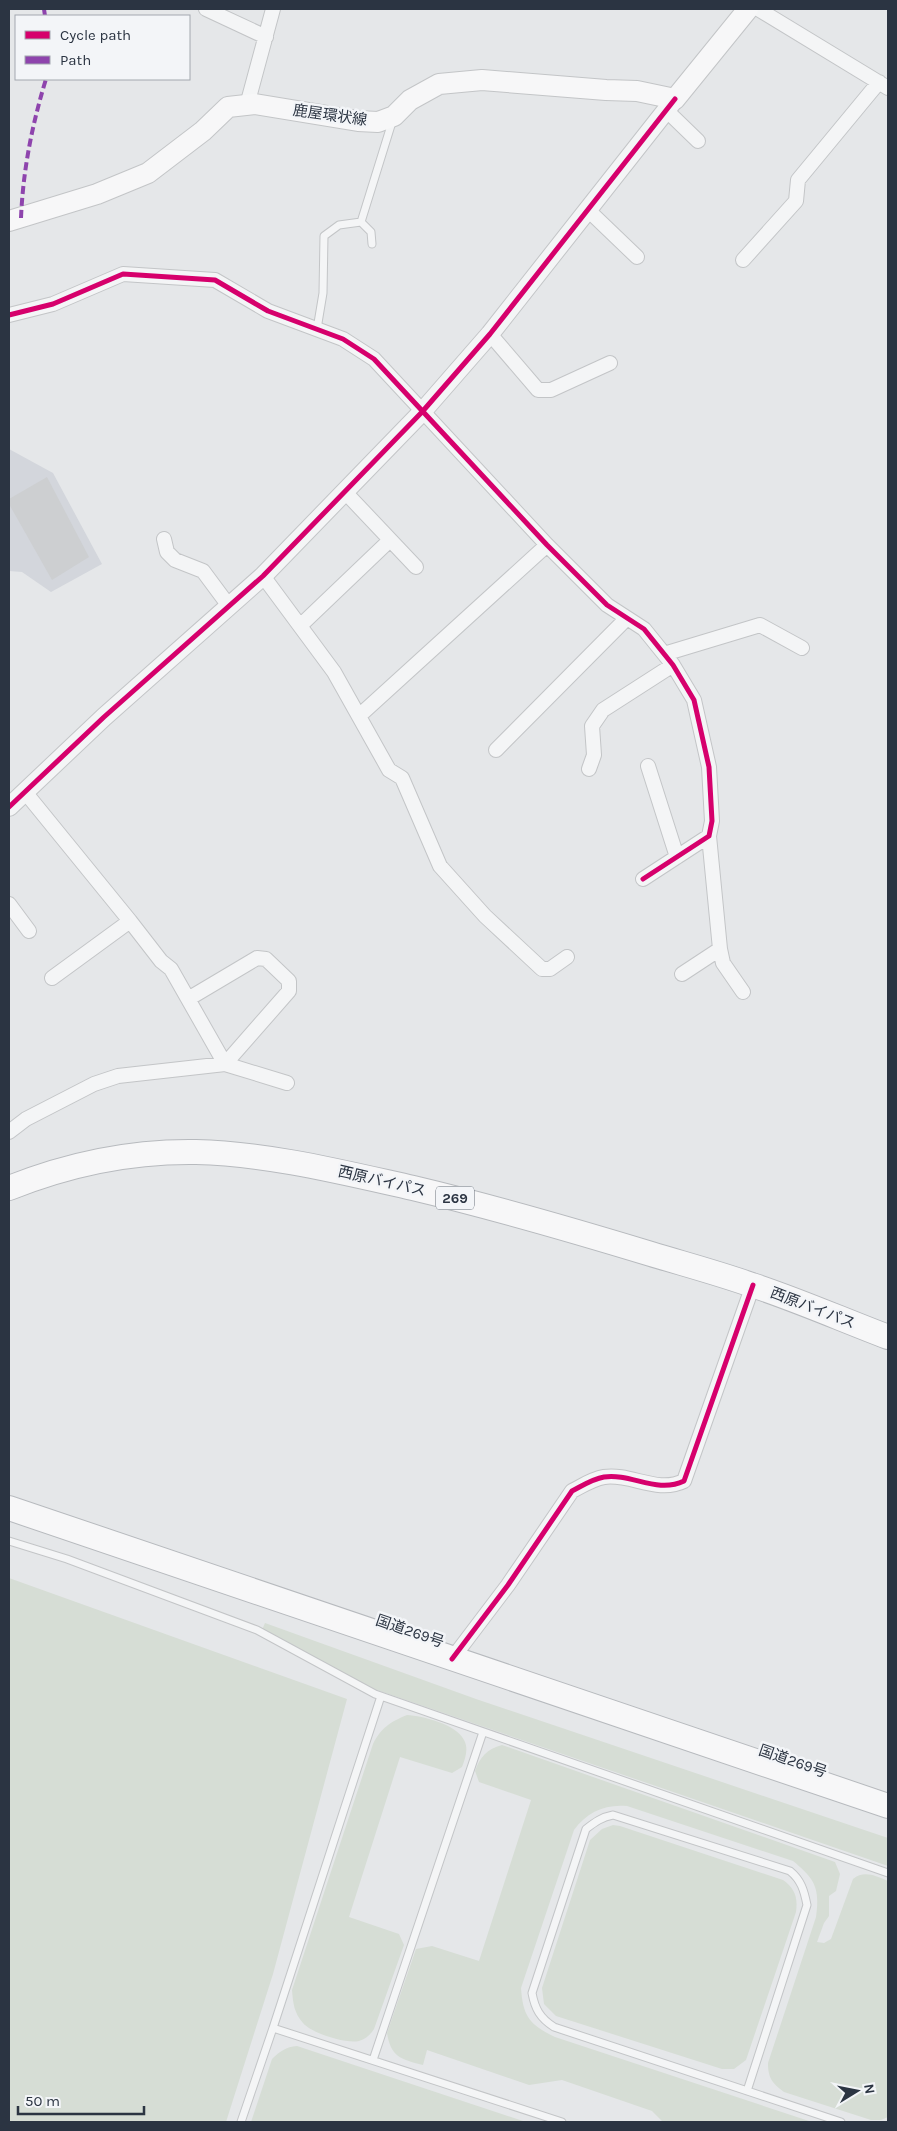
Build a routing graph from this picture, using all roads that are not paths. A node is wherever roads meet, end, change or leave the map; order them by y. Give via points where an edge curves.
1 (206, 9) edge
2 (273, 9) edge
3 (747, 10) edge
4 (266, 37) junction
5 (884, 85) edge
6 (247, 105) junction
7 (671, 105) junction
8 (394, 116) junction
9 (698, 141) dead end
10 (588, 210) junction
11 (10, 220) edge
12 (361, 222) junction
13 (372, 244) dead end
14 (637, 258) dead end
15 (743, 260) dead end
16 (9, 315) edge
17 (317, 329) junction
18 (490, 334) junction
19 (610, 364) dead end
20 (422, 412) junction
21 (345, 492) junction
22 (164, 539) dead end
23 (390, 540) junction
24 (547, 545) junction
25 (416, 567) dead end
26 (263, 576) junction
27 (229, 606) junction
28 (627, 618) junction
29 (300, 626) junction
30 (802, 648) dead end
31 (668, 660) junction
32 (359, 716) junction
33 (496, 750) dead end
34 (648, 766) dead end
35 (589, 769) dead end
36 (13, 801) edge
37 (709, 836) junction
38 (677, 856) junction
39 (643, 879) dead end
40 (9, 904) edge
41 (130, 921) junction
42 (29, 931) dead end
43 (720, 949) junction
44 (567, 957) dead end
45 (682, 974) dead end
46 (52, 978) dead end
47 (743, 992) dead end
48 (188, 999) junction
49 (225, 1064) junction
50 (287, 1083) dead end
51 (9, 1132) edge
52 (9, 1188) edge
53 (753, 1285) junction
54 (888, 1337) edge
55 (9, 1508) edge
56 (9, 1541) edge
57 (452, 1659) junction
58 (381, 1696) junction
59 (483, 1732) junction
60 (888, 1806) edge
61 (888, 1873) edge
62 (274, 2028) junction
63 (372, 2060) junction
64 (746, 2091) junction
65 (241, 2122) edge
66 (562, 2122) edge
67 (841, 2122) edge

1 - 4 street
2 - 4 street
3 - 5 street
3 - 7 main road
4 - 6 street
5 - 15 street via 798,180 796,201
6 - 8 main road, 鹿屋環状線 via 358,121 378,122
6 - 11 main road, 鹿屋環状線 via 228,107 203,131 148,173 97,194
7 - 8 main road via 637,91 482,80 439,84 410,100
7 - 9 street
7 - 10 street
8 - 12 lane
10 - 14 street
10 - 18 street
12 - 13 lane via 371,232
12 - 17 lane via 339,225 324,236 323,293
16 - 17 street via 53,304 124,274 215,280 268,311
17 - 20 street via 343,339 374,359
18 - 19 street via 538,390 552,390
18 - 20 street
20 - 21 street
20 - 24 street
21 - 23 street
21 - 26 street
22 - 27 street via 167,552 175,560 203,571
23 - 25 street
23 - 29 street
24 - 28 street via 607,605
24 - 32 street
26 - 27 street
26 - 29 street
27 - 36 street
28 - 31 street via 644,630
28 - 33 street
29 - 32 street via 334,672
30 - 31 street via 760,624
31 - 35 street via 603,710 592,726 594,755
31 - 37 street via 694,700 709,767 712,821
32 - 44 street via 389,770 402,778 440,866 485,916 542,969 550,969
34 - 38 street
36 - 41 street
37 - 38 street
37 - 43 street
38 - 39 street
40 - 42 street
41 - 46 street
41 - 48 street via 171,969
43 - 45 street
43 - 47 street via 723,963
48 - 49 street
48 - 49 street via 257,958 266,960 289,981 289,991
49 - 50 street
49 - 51 street via 118,1076 94,1084 26,1119
52 - 53 highway, 西原バイパス / 269 via 72,1166 109,1158 194,1152 241,1154 299,1163 460,1199
53 - 54 highway, 西原バイパス / 269
53 - 57 street via 684,1481 667,1486 603,1477 572,1492 508,1586
55 - 57 highway, 国道269号
56 - 58 lane via 257,1630
57 - 60 highway, 国道269号
58 - 59 lane
58 - 62 lane
59 - 61 lane
59 - 63 lane
62 - 63 lane
62 - 65 lane
63 - 66 lane
64 - 64 lane via 554,2027 538,2014 532,1993 586,1829 604,1817 614,1816 790,1870 799,1878 807,1905
64 - 67 lane

